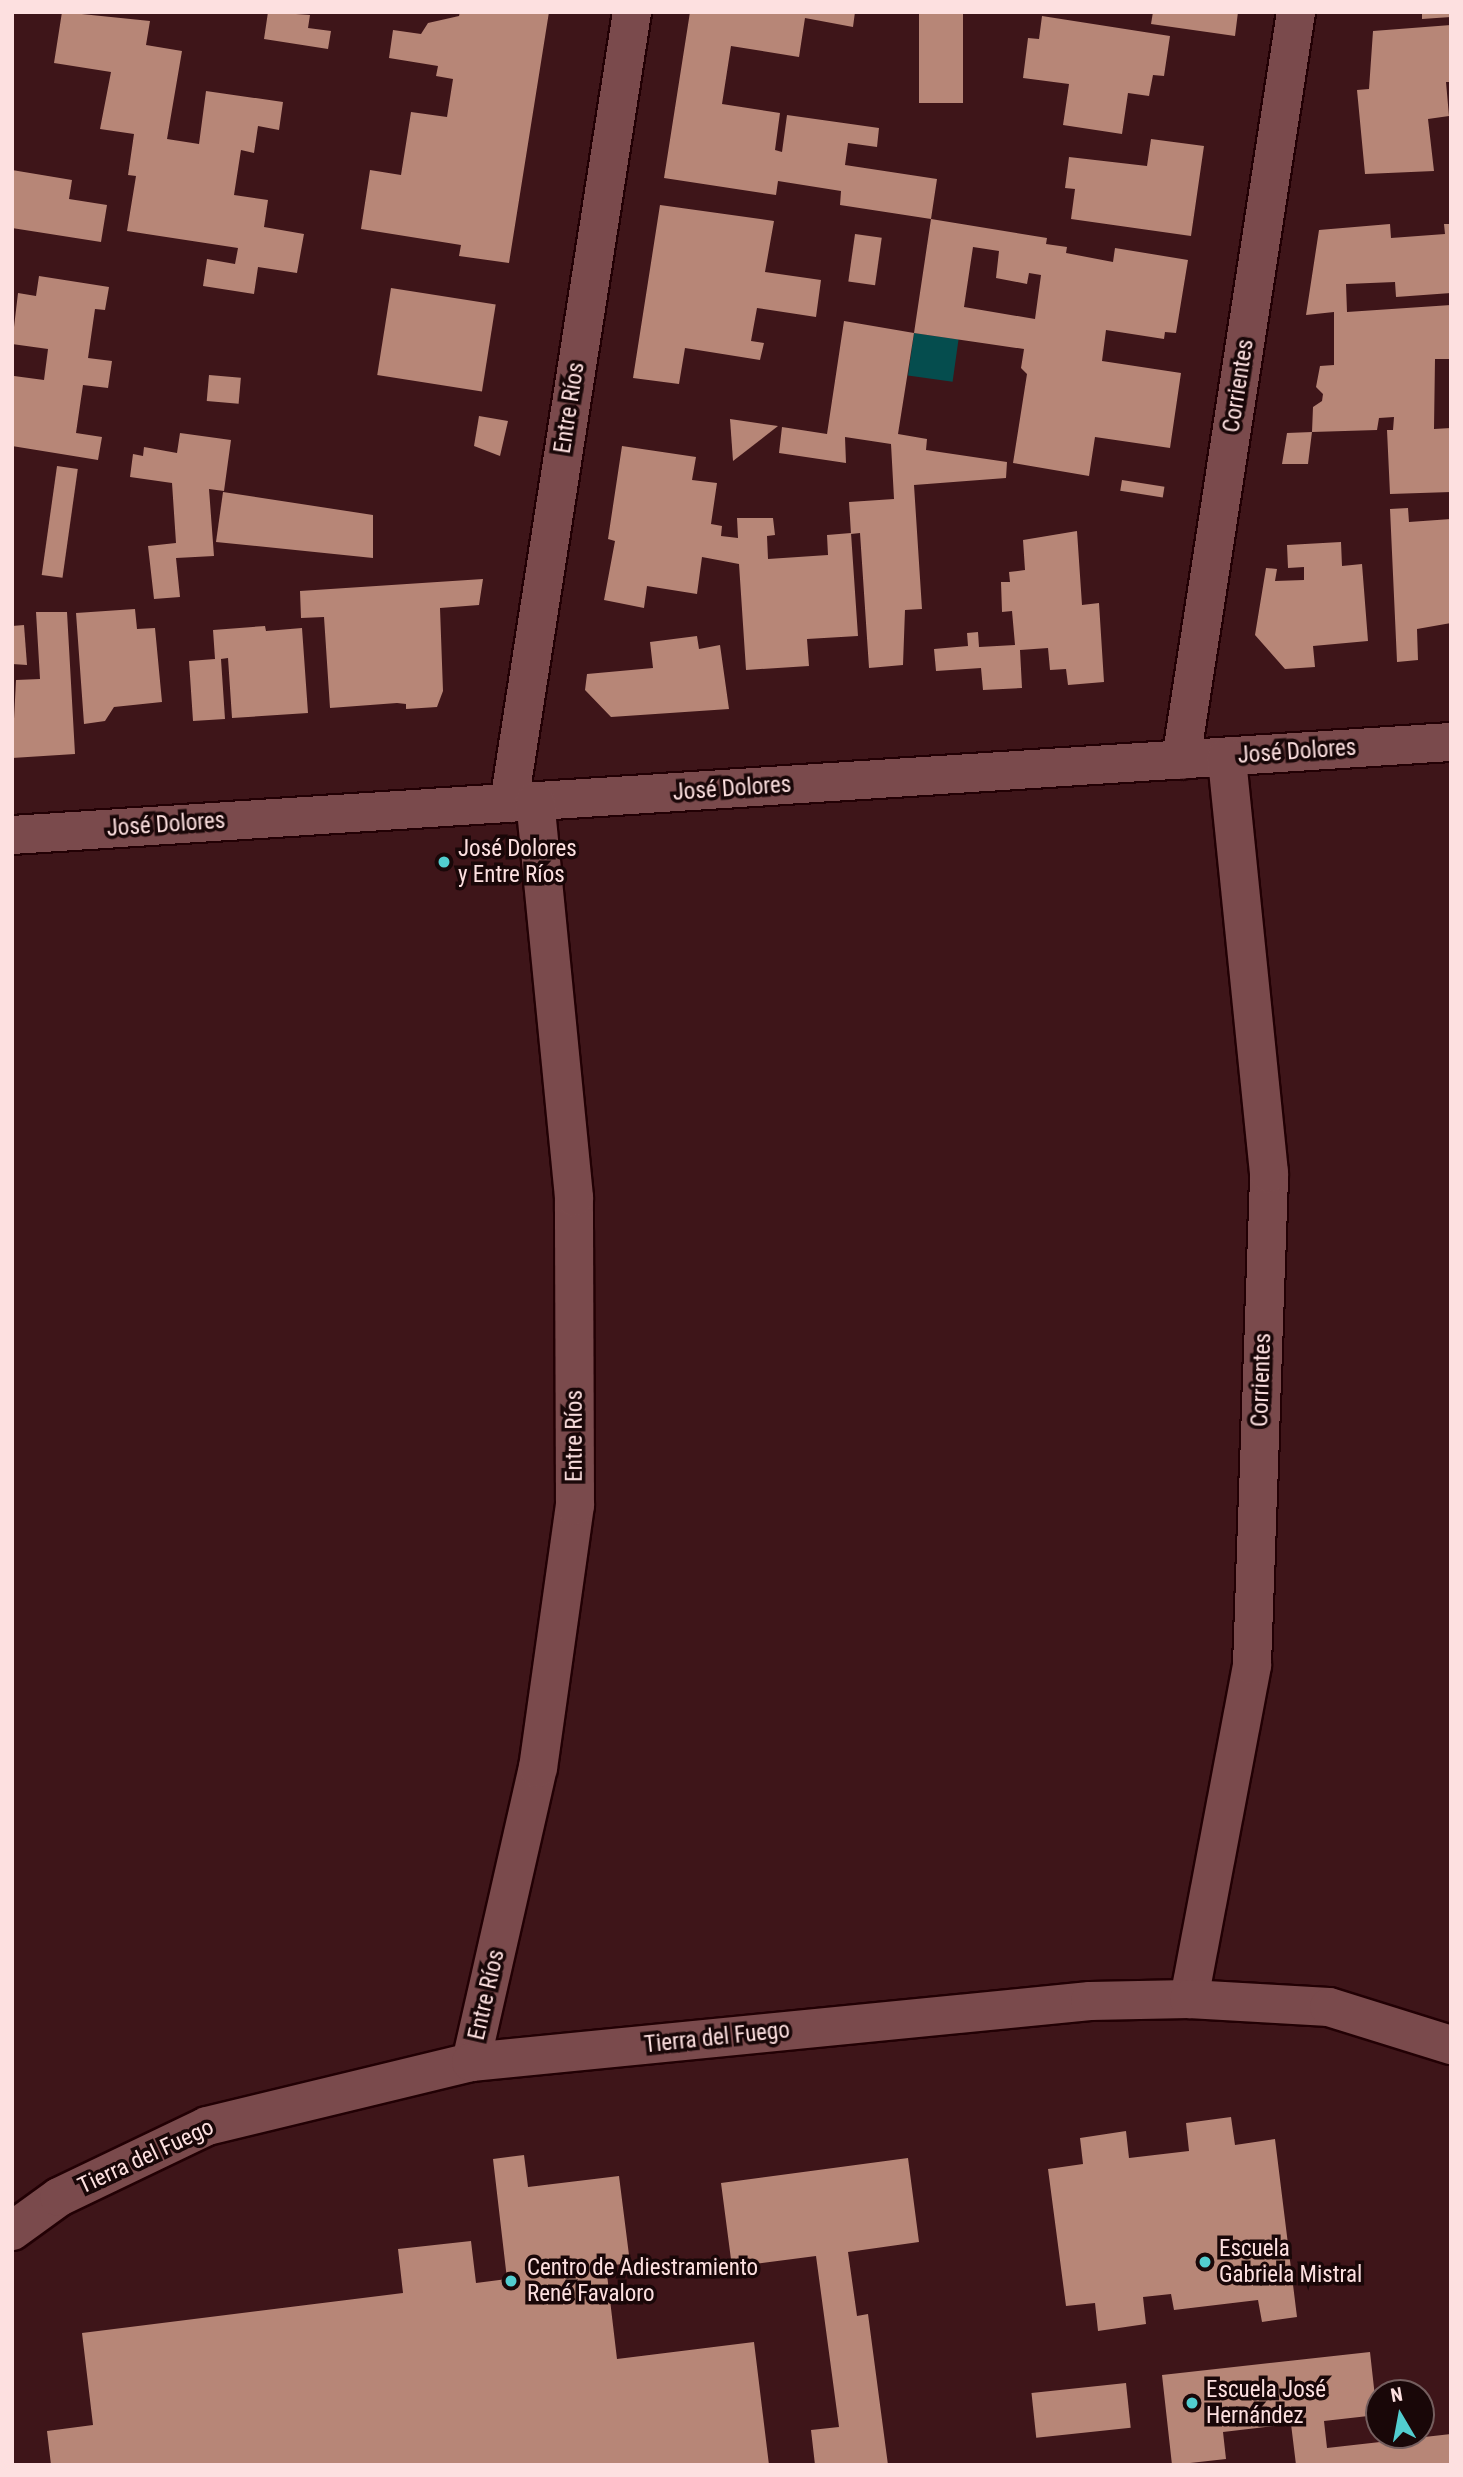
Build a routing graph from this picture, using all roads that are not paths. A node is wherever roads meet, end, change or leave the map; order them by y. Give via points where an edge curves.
1 (632, 12) edge
2 (1296, 12) edge
3 (1451, 742) edge
4 (1227, 757) junction
5 (1181, 760) junction
6 (522, 802) junction
7 (12, 835) edge
8 (1189, 1998) junction
9 (1451, 2045) edge
10 (471, 2062) junction
11 (12, 2231) edge

1 - 6 street, Entre Ríos
2 - 5 street, Corrientes
3 - 4 street, José Dolores
4 - 5 street, José Dolores
4 - 8 street, Corrientes via 1269,1173 1252,1665
5 - 6 street, José Dolores
6 - 7 street, José Dolores
6 - 10 street, Entre Ríos via 574,1197 575,1506 538,1768
8 - 9 street, Tierra del Fuego via 1329,2007
8 - 10 street, Tierra del Fuego via 1090,2001
10 - 11 street, Tierra del Fuego via 207,2126 59,2197

